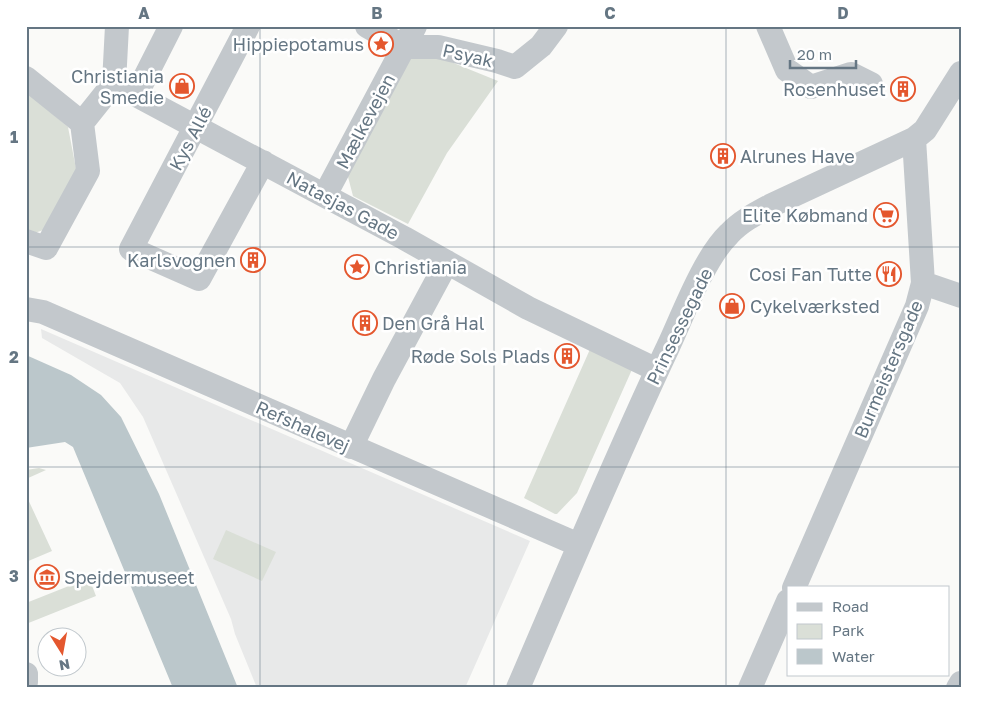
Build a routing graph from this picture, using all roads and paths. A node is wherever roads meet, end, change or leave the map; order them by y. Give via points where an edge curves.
1 (117, 26) edge
2 (171, 26) edge
3 (248, 26) edge
4 (367, 26) edge
5 (415, 26) edge
6 (556, 26) edge
7 (768, 26) edge
8 (404, 47) junction
9 (961, 73) edge
10 (26, 78) edge
11 (114, 84) junction
12 (871, 84) dead end
13 (136, 95) junction
14 (82, 122) junction
15 (196, 126) junction
16 (914, 138) junction
17 (262, 162) junction
18 (325, 195) junction
19 (36, 245) edge
20 (447, 262) junction
21 (923, 283) junction
22 (961, 296) edge
23 (26, 309) edge
24 (657, 370) junction
25 (351, 447) junction
26 (579, 545) junction
27 (795, 586) edge
28 (787, 602) edge
29 (26, 674) edge
30 (26, 682) edge
31 (961, 683) edge
32 (518, 688) edge
33 (750, 688) edge
34 (958, 688) edge

1 - 11 street
2 - 13 street
3 - 15 street, Kys Allé
4 - 8 street, Psyak
5 - 8 street, Mælkevejen
6 - 8 street, Psyak via 541,46 515,67 438,47
7 - 12 street via 787,70 811,87 851,74
8 - 18 street, Mælkevejen
9 - 16 street, Prinsessegade via 925,130
10 - 14 street
11 - 13 street
11 - 14 street
13 - 15 street, Natasjas Gade
14 - 19 street via 88,171
15 - 17 street, Natasjas Gade
15 - 17 street, Kys Allé via 131,249 199,279
16 - 21 street, Burmeistersgade
16 - 24 street, Prinsessegade via 770,206 728,234 701,277
17 - 18 street, Natasjas Gade
18 - 20 street, Natasjas Gade
20 - 24 street, Natasjas Gade via 528,308
20 - 25 street
21 - 22 street
21 - 27 street, Burmeistersgade via 917,306
23 - 25 street, Refshalevej via 43,312
24 - 26 street, Prinsessegade
25 - 26 street, Refshalevej
26 - 32 street, Prinsessegade
28 - 33 street
29 - 30 street
31 - 34 street

